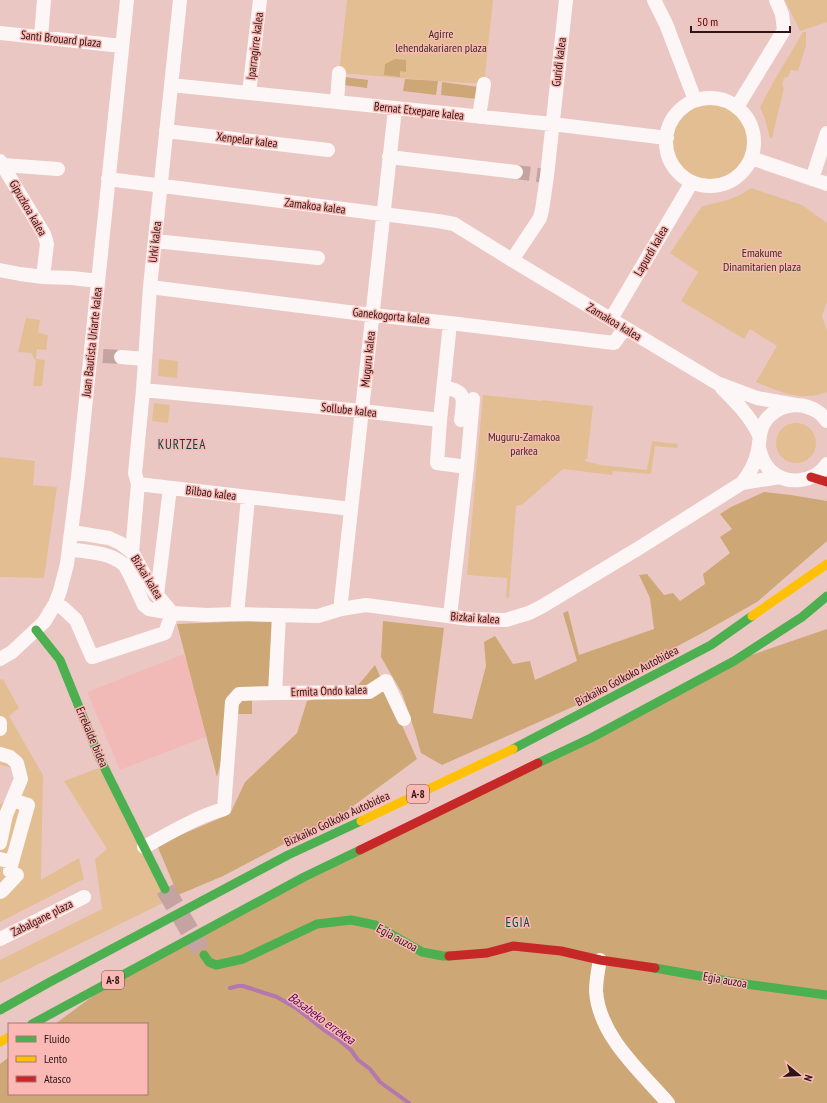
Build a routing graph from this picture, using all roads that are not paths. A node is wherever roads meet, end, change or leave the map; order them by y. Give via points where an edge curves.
1 (44, 0) edge
2 (127, 0) edge
3 (180, 0) edge
4 (260, 0) edge
5 (566, 0) edge
6 (654, 0) edge
7 (776, 0) edge
8 (0, 32) edge
9 (41, 37) junction
10 (122, 46) junction
11 (339, 73) dead end
12 (484, 84) dead end
13 (170, 85) junction
14 (249, 93) junction
15 (696, 100) junction
16 (336, 102) junction
17 (738, 107) junction
18 (395, 109) junction
19 (479, 117) junction
20 (552, 124) junction
21 (166, 131) junction
22 (827, 133) edge
23 (667, 138) junction
24 (328, 150) dead end
25 (389, 157) junction
26 (751, 158) junction
27 (1, 163) edge
28 (58, 169) dead end
29 (516, 172) tunnel mouth
30 (108, 179) junction
31 (812, 179) junction
32 (692, 182) junction
33 (827, 184) edge
34 (160, 186) junction
35 (383, 214) junction
36 (155, 241) junction
37 (318, 258) dead end
38 (512, 260) junction
39 (0, 270) edge
40 (43, 277) junction
41 (98, 281) junction
42 (150, 286) junction
43 (372, 315) junction
44 (611, 319) junction
45 (450, 323) junction
46 (625, 328) junction
47 (121, 357) tunnel mouth
48 (145, 359) junction
49 (717, 383) junction
50 (444, 388) junction
51 (143, 390) junction
52 (473, 399) dead end
53 (796, 405) junction
54 (827, 405) edge
55 (813, 409) junction
56 (362, 411) junction
57 (440, 420) junction
58 (460, 420) dead end
59 (827, 421) edge
60 (759, 441) junction
61 (827, 464) edge
62 (467, 467) junction
63 (780, 477) junction
64 (811, 477) junction
65 (827, 482) edge
66 (742, 483) junction
67 (138, 484) junction
68 (170, 488) junction
69 (248, 498) junction
70 (351, 509) junction
71 (72, 532) junction
72 (69, 550) junction
73 (132, 552) junction
74 (827, 564) edge
75 (157, 595) junction
76 (827, 596) edge
77 (62, 607) dead end
78 (342, 609) junction
79 (237, 614) junction
80 (279, 615) junction
81 (171, 616) junction
82 (450, 616) junction
83 (36, 630) junction
84 (0, 659) edge
85 (275, 693) junction
86 (404, 719) dead end
87 (0, 723) edge
88 (0, 729) edge
89 (0, 754) edge
90 (12, 800) junction
91 (0, 843) edge
92 (144, 847) junction
93 (6, 860) edge
94 (165, 889) tunnel mouth
95 (0, 892) edge
96 (84, 897) dead end
97 (0, 939) edge
98 (204, 955) tunnel mouth
99 (600, 960) junction
100 (827, 995) edge
101 (0, 1010) edge
102 (34, 1023) edge
103 (668, 1103) edge

1 - 9 street
2 - 10 street, Juan Bautista Uriarte kalea
3 - 13 street, Urki kalea
4 - 14 street, Iparragirre kalea
5 - 20 street, Guridi kalea
6 - 15 street
7 - 17 street via 782,14 784,30
8 - 9 street, Santi Brouard plaza
9 - 10 street, Santi Brouard plaza
10 - 30 street, Juan Bautista Uriarte kalea
11 - 16 street
12 - 19 street
13 - 14 street, Bernat Etxepare kalea
13 - 21 street, Urki kalea
14 - 16 street, Bernat Etxepare kalea
15 - 17 street via 725,100
15 - 23 street via 682,108 673,118
16 - 18 street, Bernat Etxepare kalea
17 - 26 street via 753,131 754,145
18 - 19 street, Bernat Etxepare kalea
18 - 25 street, Muguru kalea
19 - 20 street, Bernat Etxepare kalea
20 - 23 street, Bernat Etxepare kalea
20 - 38 street, Guridi kalea via 540,218
21 - 24 street, Xenpelar kalea
21 - 34 street, Urki kalea
22 - 31 street
23 - 32 street via 671,163 680,174
25 - 29 street
25 - 35 street, Muguru kalea
26 - 31 street
26 - 32 street via 744,170 733,180 706,186
27 - 28 street, Gipuzkoa kalea
27 - 40 street, Gipuzkoa kalea via 44,234 47,244
30 - 34 street, Zamakoa kalea
30 - 41 street, Juan Bautista Uriarte kalea
31 - 33 street
32 - 44 street, Lapurdi kalea
34 - 35 street, Zamakoa kalea
34 - 36 street, Urki kalea
35 - 38 street, Zamakoa kalea via 454,224
35 - 43 street, Muguru kalea
36 - 37 street
36 - 42 street, Urki kalea
38 - 44 street, Zamakoa kalea
39 - 40 street
40 - 41 street
41 - 71 street, Juan Bautista Uriarte kalea
42 - 43 street, Ganekogorta kalea
42 - 48 street, Urki kalea
43 - 45 street, Ganekogorta kalea
43 - 56 street, Muguru kalea
44 - 46 street, Zamakoa kalea
45 - 46 street, Ganekogorta kalea via 614,343
45 - 50 street
46 - 49 street, Zamakoa kalea
47 - 48 street
48 - 51 street, Urki kalea
49 - 53 street, Zamakoa kalea via 756,398
49 - 60 street, Zamakoa kalea via 754,425
50 - 57 street
50 - 58 street via 460,393 463,399
51 - 56 street, Sollube kalea
51 - 67 street, Urki kalea via 135,474
52 - 62 street
53 - 55 street, Bizkai kalea
53 - 60 street, Bizkai kalea via 783,407 772,413 764,423
54 - 55 street, Bizkai kalea
55 - 59 street, Bizkai kalea via 820,412
56 - 57 street, Sollube kalea
56 - 70 street, Muguru kalea
57 - 62 street via 437,463
60 - 63 street via 762,460
60 - 66 street, Bizkai kalea via 756,459
61 - 64 street, Bizkai kalea
62 - 82 street
63 - 64 street, Bizkai kalea via 792,480
63 - 66 street, Bizkai kalea
64 - 65 main road
66 - 82 street, Bizkai kalea via 529,613 506,620
67 - 68 street, Bilbao kalea
67 - 73 street
68 - 69 street, Bilbao kalea
68 - 75 street
69 - 70 street, Bilbao kalea
69 - 79 street
70 - 78 street, Muguru kalea
71 - 72 street, Juan Bautista Uriarte kalea
71 - 73 street, Bizkai kalea via 109,538
72 - 81 street, Bizkai kalea via 117,559 124,564 144,605
72 - 83 street, Juan Bautista Uriarte kalea via 55,604
73 - 75 street, Bizkai kalea
74 - 101 main road, Bizkaiko Golkoko Autobidea / A-8 via 711,645 525,743 288,854
75 - 81 street, Bizkai kalea
76 - 102 main road, A-8 via 802,617 734,661 591,738 304,877
77 - 81 street via 76,620 92,657 165,633
78 - 80 street, Bizkai kalea via 318,616
78 - 82 street, Bizkai kalea via 366,605
79 - 80 street, Bizkai kalea
79 - 81 street, Bizkai kalea
80 - 85 street, Ermita Ondo kalea
83 - 84 street, Juan Bautista Uriarte kalea via 12,652
83 - 92 main road, Errekalde bidea via 60,660 100,759
85 - 86 street, Ermita Ondo kalea via 369,692 386,681
85 - 92 street, Ermita Ondo kalea via 239,694 232,702 224,809 210,813
87 - 88 street
89 - 90 street via 17,763 21,779
90 - 91 street
90 - 93 street via 28,805
92 - 94 main road, Errekalde bidea
93 - 95 street via 10,871 17,875
96 - 97 street, Zabalgane plaza
98 - 99 main road, Egia auzoa via 209,962 216,965 236,961 317,924 350,920 375,925 422,952 443,956 487,953 513,946 561,951
99 - 100 main road, Egia auzoa
99 - 103 street via 596,989 604,1021 618,1046

